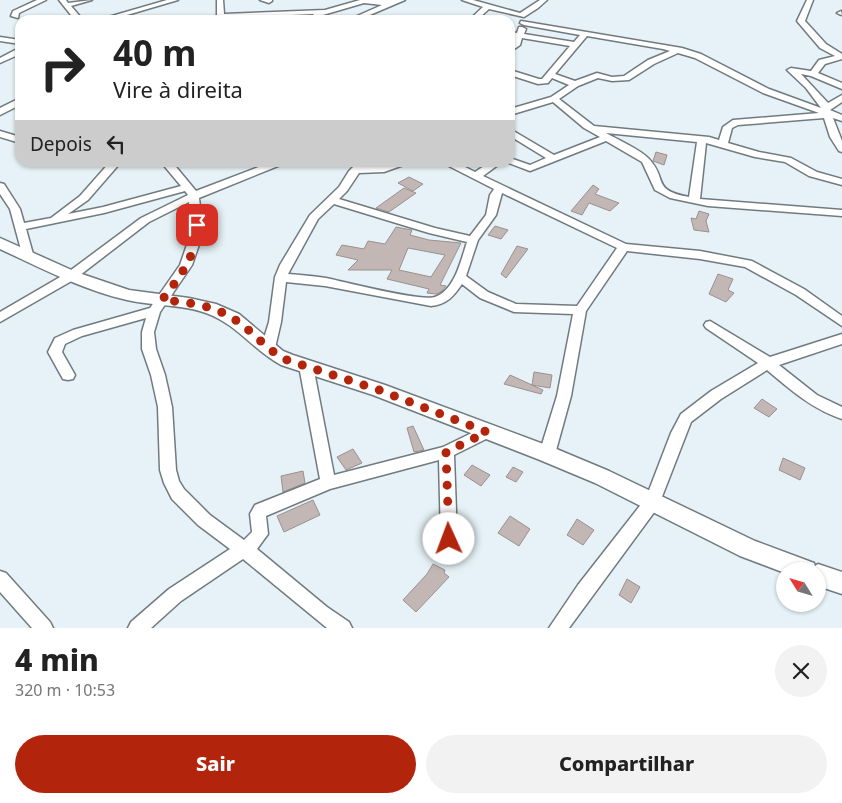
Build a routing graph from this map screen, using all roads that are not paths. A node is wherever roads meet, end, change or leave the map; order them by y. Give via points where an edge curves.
1 (43, 0) edge
2 (89, 0) edge
3 (175, 0) edge
4 (220, 0) edge
5 (339, 0) edge
6 (402, 0) edge
7 (465, 0) edge
8 (544, 0) edge
9 (810, 0) edge
10 (65, 3) edge
11 (353, 4) junction
12 (388, 5) junction
13 (487, 7) junction
14 (323, 12) junction
15 (75, 15) edge
16 (120, 15) edge
17 (221, 15) edge
18 (256, 15) edge
19 (316, 15) edge
20 (364, 15) edge
21 (478, 15) edge
22 (521, 15) junction
23 (15, 16) dead end
24 (524, 23) junction
25 (515, 34) edge
26 (521, 34) junction
27 (584, 35) junction
28 (0, 39) edge
29 (15, 41) edge
30 (515, 45) edge
31 (575, 45) junction
32 (679, 50) junction
33 (15, 54) edge
34 (841, 57) edge
35 (0, 61) edge
36 (515, 74) edge
37 (813, 74) junction
38 (550, 75) junction
39 (575, 84) junction
40 (842, 86) edge
41 (842, 98) edge
42 (554, 99) junction
43 (15, 103) edge
44 (1, 110) edge
45 (515, 111) edge
46 (826, 112) junction
47 (842, 118) edge
48 (590, 128) junction
49 (0, 134) edge
50 (515, 135) edge
51 (15, 138) edge
52 (606, 138) junction
53 (702, 140) junction
54 (723, 144) junction
55 (842, 149) edge
56 (554, 159) junction
57 (515, 163) edge
58 (111, 167) edge
59 (170, 167) edge
60 (267, 167) edge
61 (359, 167) edge
62 (372, 167) edge
63 (388, 167) edge
64 (457, 167) edge
65 (490, 167) edge
66 (476, 176) junction
67 (842, 182) edge
68 (0, 186) edge
69 (500, 188) junction
70 (191, 191) junction
71 (333, 200) junction
72 (694, 201) junction
73 (842, 213) edge
74 (55, 220) junction
75 (21, 227) junction
76 (473, 240) junction
77 (0, 243) edge
78 (624, 247) junction
79 (27, 254) junction
80 (71, 276) junction
81 (282, 277) junction
82 (460, 278) junction
83 (158, 305) junction
84 (580, 310) junction
85 (0, 318) edge
86 (842, 322) edge
87 (710, 325) dead end
88 (842, 339) edge
89 (268, 348) junction
90 (768, 363) junction
91 (306, 366) junction
92 (68, 375) dead end
93 (842, 413) edge
94 (487, 432) junction
95 (446, 452) junction
96 (547, 454) junction
97 (328, 483) junction
98 (652, 502) junction
99 (449, 539) dead end
100 (243, 550) junction
101 (782, 562) edge
102 (826, 578) edge
103 (0, 579) edge
104 (842, 584) edge
105 (44, 628) edge
106 (137, 628) edge
107 (343, 628) edge
108 (558, 628) edge

1 - 23 street via 19,9
2 - 10 street
3 - 16 street
4 - 17 street
5 - 11 street
6 - 12 street
7 - 13 street
8 - 22 street
9 - 34 street via 801,21 823,46
10 - 15 street
11 - 12 street via 368,1
11 - 14 street
12 - 20 street
13 - 21 street
13 - 22 street
14 - 18 street
14 - 19 street
22 - 24 street
24 - 26 street
24 - 27 street
25 - 26 street
26 - 30 street
26 - 31 street
27 - 31 street
27 - 32 street
28 - 29 street
31 - 38 street
32 - 39 street via 626,78 597,75
32 - 46 street via 704,58 785,98
33 - 35 street
34 - 37 street via 822,62
36 - 38 street via 541,82
37 - 40 street
37 - 46 street via 791,70 809,86
38 - 39 street
39 - 42 street
41 - 46 street
42 - 45 street
42 - 48 street
43 - 44 street
46 - 47 street
46 - 54 street via 736,122 728,127
46 - 55 street
48 - 52 street
48 - 53 street
49 - 51 street
50 - 56 street
52 - 56 street
52 - 72 street via 645,160 662,190
53 - 54 street
53 - 72 street
54 - 67 street via 788,160 813,174
56 - 57 street via 530,168
58 - 74 street via 84,198
59 - 70 street
60 - 70 street
61 - 71 street
62 - 63 street
64 - 66 street
65 - 66 street
66 - 69 street
68 - 75 street via 15,209
69 - 76 street via 495,195 491,215
69 - 78 street
70 - 74 street
70 - 80 street via 145,220
70 - 83 street via 197,233 194,245 186,265
71 - 76 street
71 - 81 street via 314,217
72 - 73 street
74 - 75 street
75 - 79 street
76 - 82 street
77 - 79 street
78 - 84 street
78 - 86 street via 748,264 800,292
79 - 80 street
80 - 83 street
80 - 85 street
81 - 82 street via 433,302 451,292
81 - 89 street
82 - 84 street via 484,295 514,308
83 - 89 street via 210,308 234,318
83 - 92 street via 60,341 55,352
83 - 100 street via 148,332 148,349 165,407 168,470 172,483 178,494 204,520
84 - 96 street via 564,396
87 - 90 street
88 - 90 street
89 - 91 street
90 - 93 street via 825,407
90 - 98 street via 686,418
91 - 94 street
91 - 97 street
94 - 95 street
94 - 96 street
95 - 97 street
95 - 99 street
96 - 98 street
97 - 100 street via 259,511 260,534
98 - 101 street via 748,549
98 - 108 street
100 - 106 street via 176,595
100 - 107 street
102 - 104 street
103 - 105 street

